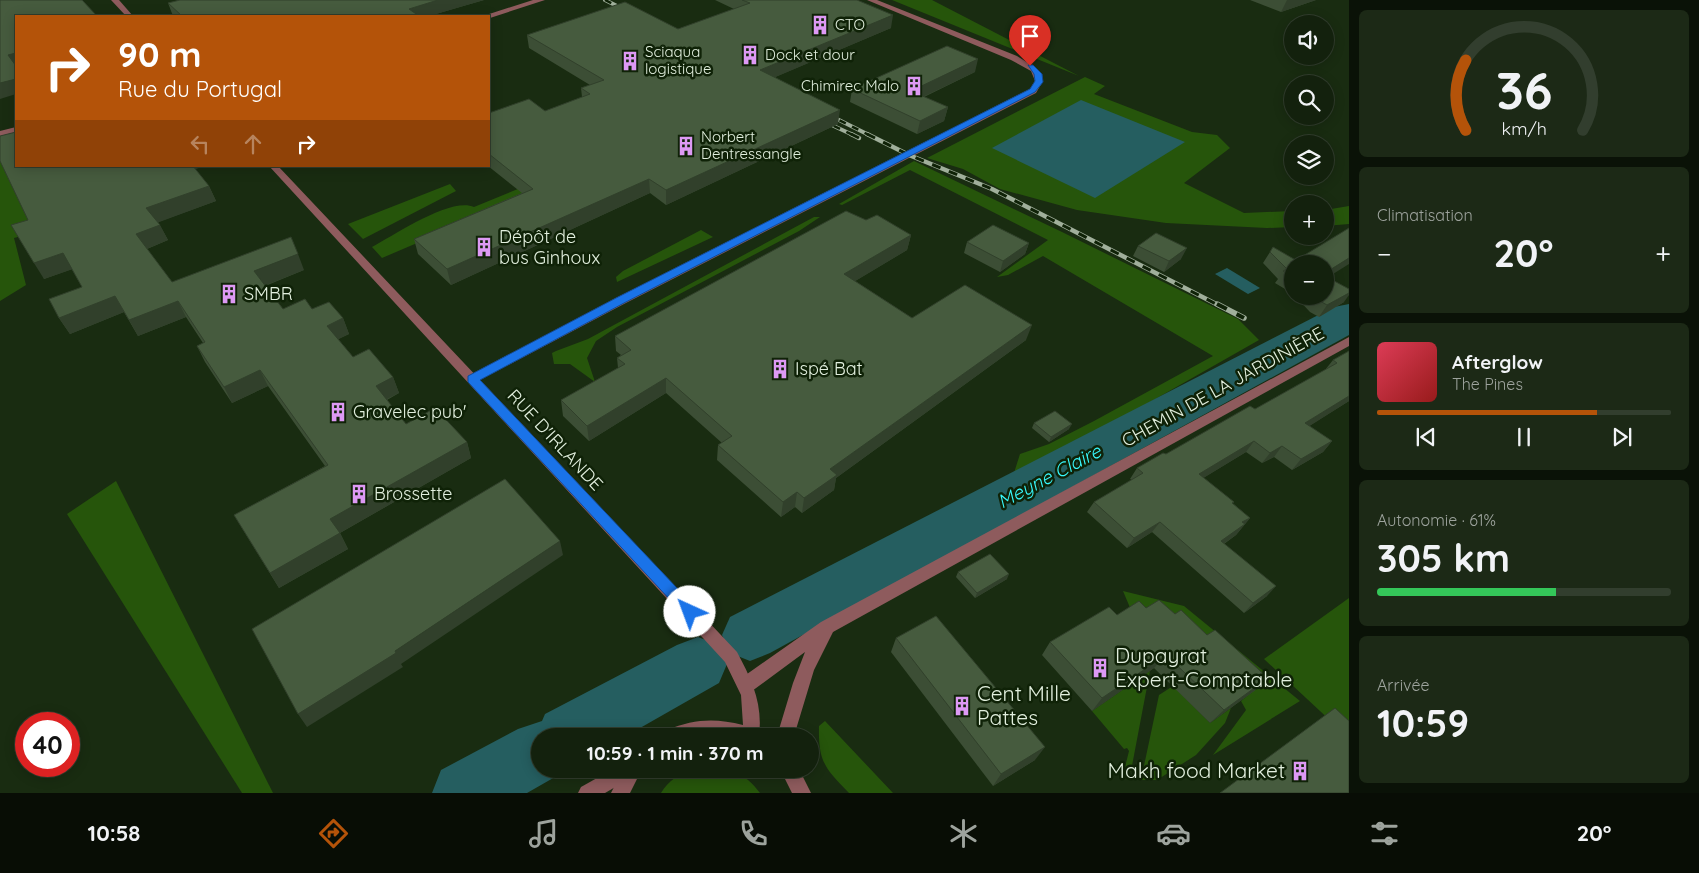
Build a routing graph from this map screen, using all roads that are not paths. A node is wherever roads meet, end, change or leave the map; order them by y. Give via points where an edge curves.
1 (115, 0) edge
2 (541, 0) edge
3 (871, 0) edge
4 (129, 15) edge
5 (490, 15) edge
6 (15, 130) edge
7 (0, 134) edge
8 (274, 167) edge
9 (1349, 341) edge
10 (472, 379) junction
11 (828, 626) junction
12 (746, 685) junction
13 (704, 728) edge
14 (723, 728) edge
15 (752, 728) edge
16 (788, 728) edge
17 (614, 778) edge
18 (627, 778) edge
19 (794, 778) edge
20 (587, 793) edge
21 (620, 793) edge
22 (802, 793) edge

1 - 4 street
2 - 5 street
3 - 10 street via 1014,58 1030,66 1038,74 1039,82 1033,91
6 - 7 street
8 - 10 street, RUE D'IRLANDE
9 - 11 street, CHEMIN DE LA JARDINIÈRE
10 - 12 street, RUE D'IRLANDE via 732,657
11 - 12 street, CHEMIN DE LA JARDINIÈRE
11 - 16 street via 816,645
12 - 15 street, RUE D'IRLANDE via 754,712
13 - 14 street
17 - 20 street
18 - 21 street
19 - 22 street

